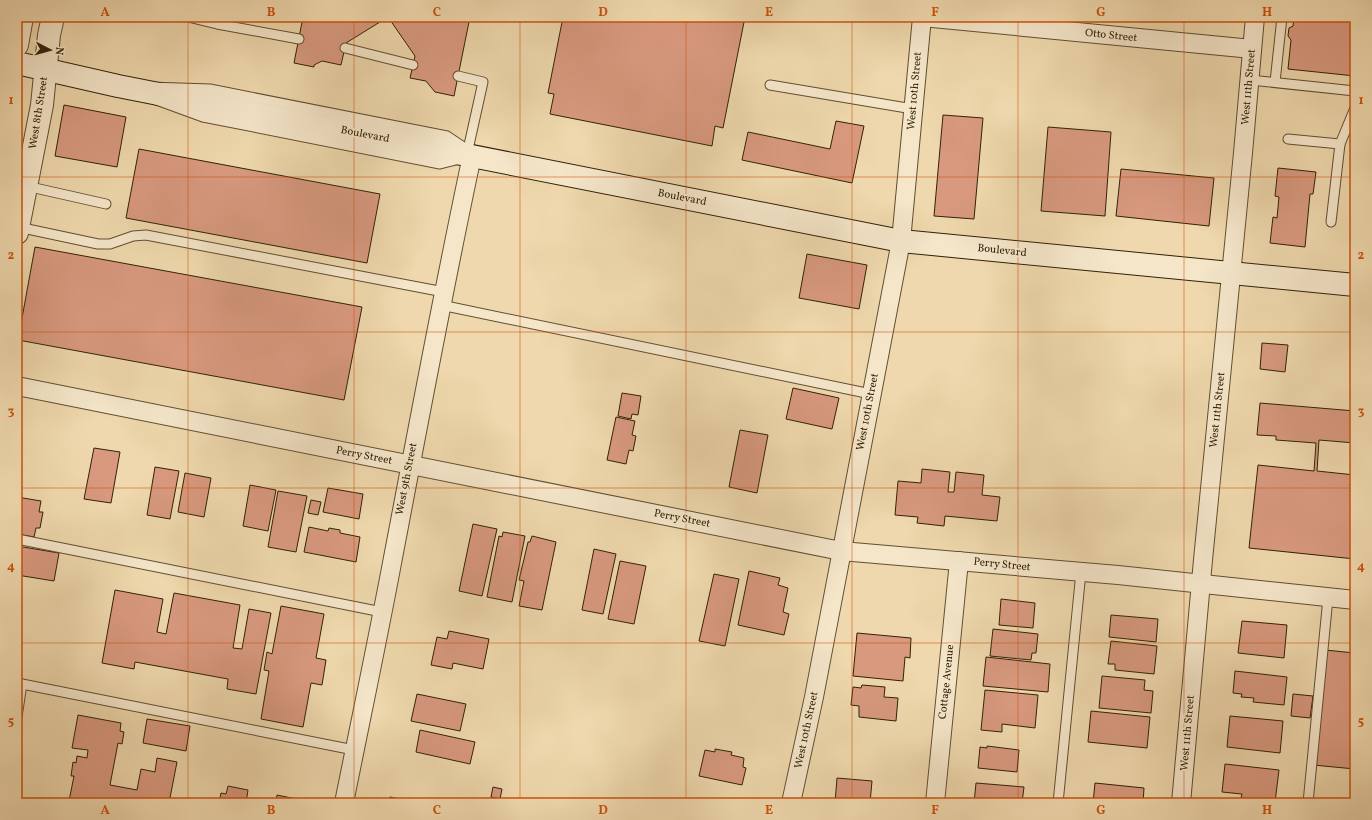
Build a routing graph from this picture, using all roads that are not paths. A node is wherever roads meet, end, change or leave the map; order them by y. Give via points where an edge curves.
1 (22, 17) edge
2 (53, 17) edge
3 (188, 17) edge
4 (922, 17) edge
5 (1255, 17) edge
6 (1282, 17) edge
7 (298, 39) dead end
8 (17, 45) edge
9 (345, 48) dead end
10 (1252, 49) junction
11 (17, 63) edge
12 (413, 65) dead end
13 (45, 70) junction
14 (458, 76) dead end
15 (1250, 80) junction
16 (1276, 82) junction
17 (770, 85) dead end
18 (1355, 91) edge
19 (1355, 108) edge
20 (913, 109) junction
21 (1288, 138) dead end
22 (1340, 144) junction
23 (469, 154) junction
24 (26, 186) junction
25 (106, 204) dead end
26 (1331, 222) dead end
27 (18, 230) edge
28 (901, 241) junction
29 (1232, 274) junction
30 (1355, 285) edge
31 (443, 298) junction
32 (17, 386) edge
33 (871, 394) junction
34 (410, 465) junction
35 (17, 539) edge
36 (841, 551) junction
37 (959, 561) junction
38 (1081, 572) junction
39 (1201, 585) junction
40 (1328, 598) junction
41 (1355, 600) edge
42 (382, 612) junction
43 (20, 684) edge
44 (17, 717) edge
45 (354, 750) junction
46 (344, 803) edge
47 (791, 803) edge
48 (935, 803) edge
49 (1058, 803) edge
50 (1181, 803) edge
51 (1308, 803) edge

1 - 8 main road
2 - 13 main road, West 8th Street
3 - 7 lane
4 - 10 street, Otto Street
4 - 20 street, West 10th Street
5 - 10 street, West 11th Street
6 - 16 lane
9 - 12 lane
10 - 15 street, West 11th Street
11 - 13 main road, Boulevard
13 - 23 main road, Boulevard
13 - 24 main road, West 8th Street via 42,105
14 - 23 lane via 483,82
15 - 16 lane
15 - 29 street, West 11th Street
16 - 18 lane
17 - 20 lane
19 - 22 lane
20 - 28 street, West 10th Street
21 - 22 lane
22 - 26 lane
23 - 28 main road, Boulevard
23 - 31 street, West 9th Street
24 - 25 lane
24 - 27 main road, West 8th Street
27 - 31 lane via 98,244 110,244 133,236 146,235
28 - 29 main road, Boulevard
28 - 33 street, West 10th Street
29 - 30 main road, Boulevard
29 - 39 street, West 11th Street
31 - 33 lane
31 - 34 street, West 9th Street
32 - 34 street, Perry Street
33 - 36 street, West 10th Street
34 - 36 street, Perry Street
34 - 42 street, West 9th Street
35 - 42 lane
36 - 37 street, Perry Street
36 - 47 street, West 10th Street
37 - 38 street, Perry Street
37 - 48 street, Cottage Avenue
38 - 39 street, Perry Street
38 - 49 lane
39 - 40 street, Perry Street
39 - 50 street, West 11th Street
40 - 41 street, Perry Street
40 - 51 lane
42 - 45 street, West 9th Street
43 - 44 lane
43 - 45 lane
45 - 46 street, West 9th Street

